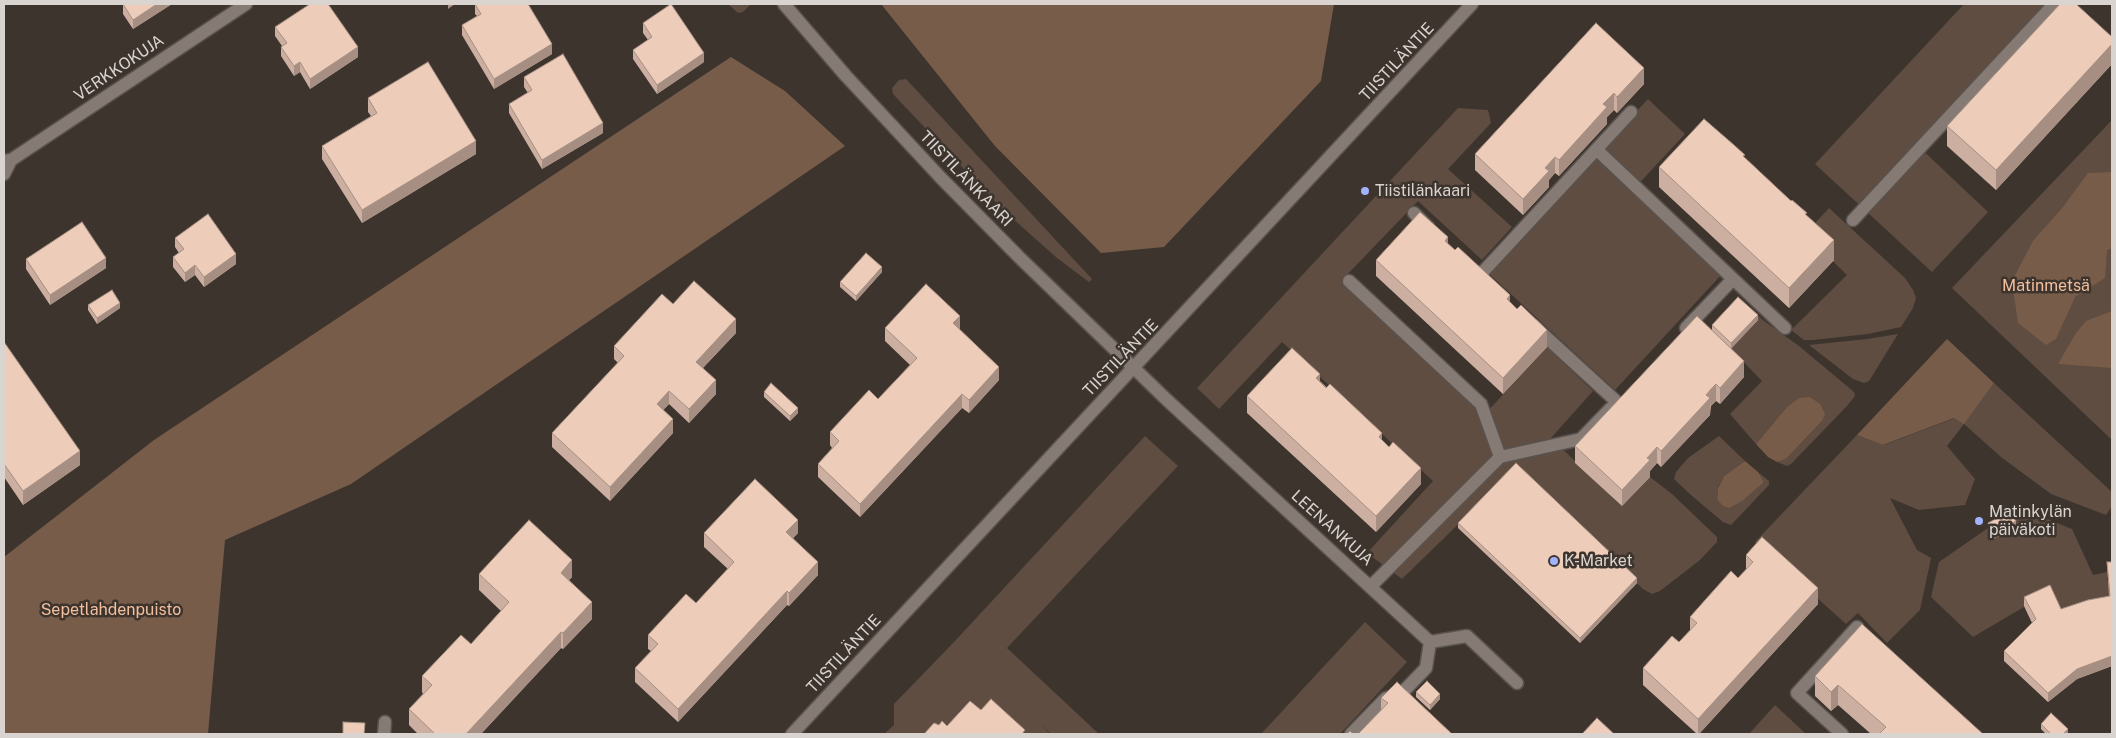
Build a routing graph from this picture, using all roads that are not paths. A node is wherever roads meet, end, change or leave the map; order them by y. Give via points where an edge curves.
1 (246, 4) edge
2 (784, 4) edge
3 (1472, 4) edge
4 (2054, 4) edge
5 (1631, 112) edge
6 (1597, 150) junction
7 (8, 161) edge
8 (4, 174) edge
9 (1414, 213) dead end
10 (1853, 220) dead end
11 (1440, 238) edge
12 (1480, 275) edge
13 (1732, 279) junction
14 (1349, 281) dead end
15 (1523, 315) edge
16 (1785, 328) dead end
17 (1674, 341) edge
18 (1134, 368) junction
19 (1500, 456) junction
20 (1371, 586) junction
21 (1858, 627) edge
22 (1430, 642) junction
23 (1517, 683) dead end
24 (792, 734) edge
25 (1351, 734) edge
26 (1842, 734) edge

1 - 7 street, VERKKOKUJA
2 - 18 street, TIISTILÄNKAARI via 846,76 1000,238
3 - 18 street, TIISTILÄNTIE
4 - 10 street
5 - 6 street
6 - 12 street
6 - 13 street
7 - 8 street, VERKKOKUJA
9 - 11 street
13 - 16 street
13 - 17 street
14 - 19 street via 1482,404
15 - 19 street via 1620,399 1581,439
18 - 20 street, LEENANKUJA
18 - 24 street, TIISTILÄNTIE
19 - 20 street
20 - 22 street, LEENANKUJA
21 - 26 street via 1797,693
22 - 23 street via 1467,636
22 - 25 street via 1426,668 1400,695 1386,698

